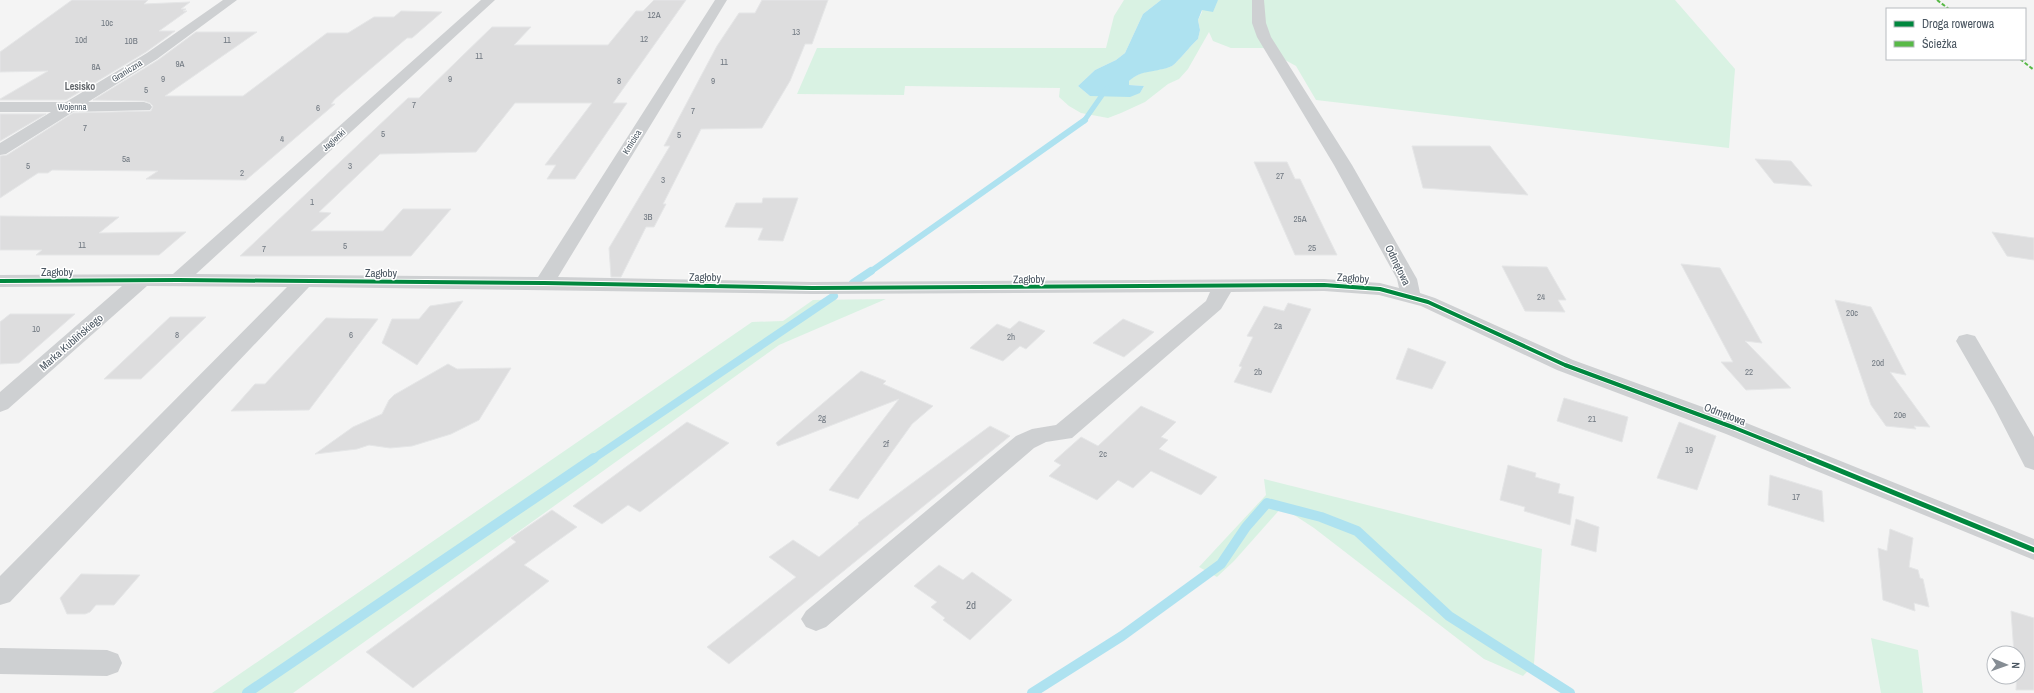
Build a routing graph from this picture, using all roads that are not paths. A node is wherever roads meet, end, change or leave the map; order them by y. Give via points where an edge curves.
1 (231, 0) edge
2 (489, 0) edge
3 (721, 0) edge
4 (1258, 0) edge
5 (0, 107) edge
6 (69, 107) junction
7 (144, 107) dead end
8 (0, 150) edge
9 (142, 280) junction
10 (178, 280) junction
11 (304, 281) junction
12 (1, 282) edge
13 (544, 283) junction
14 (1220, 286) junction
15 (1409, 296) junction
16 (1967, 342) dead end
17 (0, 404) edge
18 (2034, 461) edge
19 (2034, 550) edge
20 (0, 594) edge
21 (816, 619) dead end
22 (0, 661) edge
23 (107, 663) dead end

1 - 6 street, Graniczna via 152,56
2 - 10 street, Jagienki
3 - 13 street, Kmicica
4 - 15 street, Odmętowa via 1259,23 1264,37 1343,165 1404,272 1409,285
5 - 6 street, Wojenna
6 - 7 street, Wojenna
6 - 8 street, Graniczna
9 - 10 street, Zagłoby
9 - 12 street, Zagłoby
9 - 17 street, Marka Kublińskiego
10 - 11 street, Zagłoby
11 - 13 street, Zagłoby
11 - 20 street
13 - 14 street, Zagłoby via 812,288
14 - 15 street, Zagłoby via 1350,286
14 - 21 street via 1221,294 1214,305 1063,432 1041,435 1025,442
15 - 19 street, Odmętowa via 1451,312 1565,365 1736,428
16 - 18 street via 2006,407
22 - 23 street

